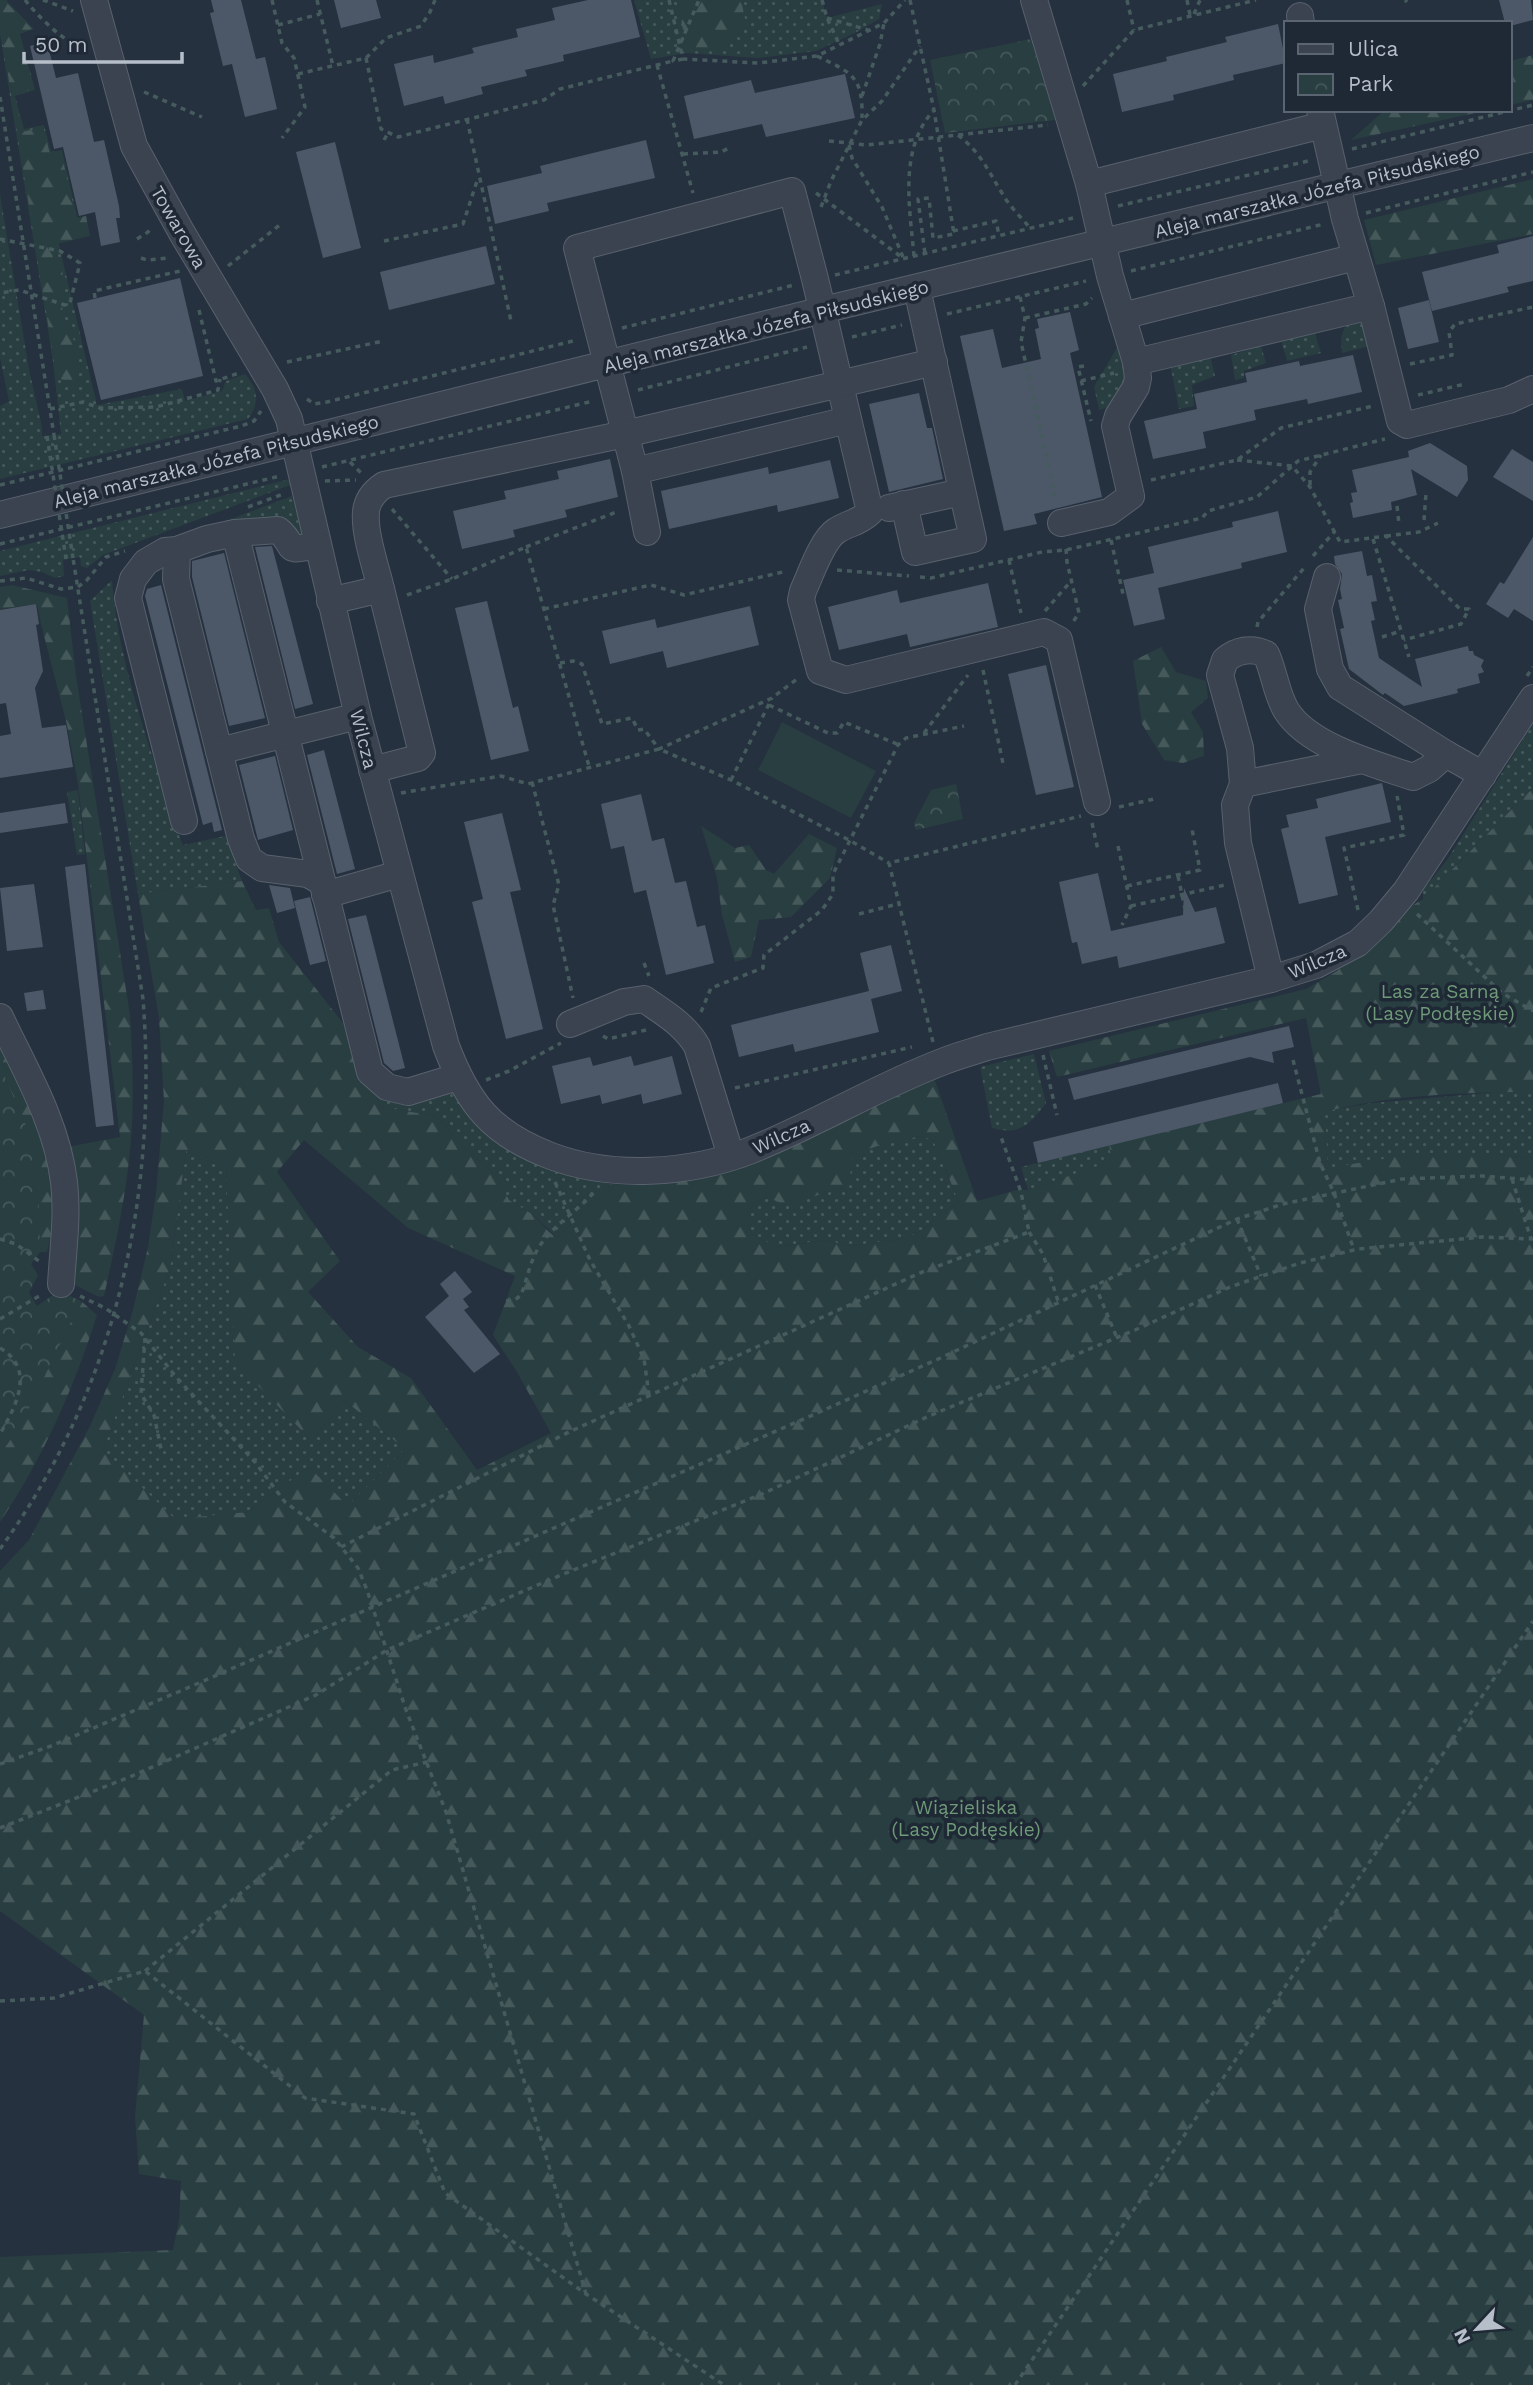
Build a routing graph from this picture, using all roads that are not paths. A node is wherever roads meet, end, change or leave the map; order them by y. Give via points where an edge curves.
1 (1034, 0) edge
2 (88, 6) edge
3 (1321, 117) edge
4 (1533, 138) edge
5 (1089, 184) junction
6 (1338, 187) junction
7 (1102, 243) junction
8 (1356, 257) junction
9 (916, 289) junction
10 (1371, 306) junction
11 (823, 310) junction
12 (1122, 316) junction
13 (934, 362) junction
14 (607, 365) junction
15 (1136, 365) junction
16 (1532, 382) edge
17 (839, 383) junction
18 (848, 420) junction
19 (625, 434) junction
20 (295, 441) junction
21 (635, 471) junction
22 (303, 474) joint
23 (962, 492) junction
24 (904, 504) junction
25 (870, 512) junction
26 (0, 515) edge
27 (1060, 523) road end
28 (647, 532) dead end
29 (235, 533) junction
30 (317, 545) junction
31 (177, 550) junction
32 (1327, 577) dead end
33 (383, 595) junction
34 (330, 601) junction
35 (1533, 698) edge
36 (358, 716) junction
37 (285, 734) junction
38 (219, 751) junction
39 (1446, 754) junction
40 (1362, 760) junction
41 (372, 770) junction
42 (1483, 775) junction
43 (1242, 784) junction
44 (1105, 806) road end
45 (184, 821) dead end
46 (399, 874) junction
47 (323, 888) junction
48 (1271, 979) junction
49 (0, 1017) edge
50 (570, 1024) road end
51 (457, 1077) junction
52 (731, 1156) junction
53 (68, 1288) road end

1 - 5 street
2 - 20 street, Towarowa via 134,146 275,390
3 - 5 street
3 - 6 street
4 - 6 street, Aleja marszałka Józefa Piłsudskiego
5 - 7 street
6 - 7 street, Aleja marszałka Józefa Piłsudskiego
6 - 8 street
7 - 9 street, Aleja marszałka Józefa Piłsudskiego
7 - 12 street via 1102,278
8 - 10 street
8 - 12 street
9 - 11 street, Aleja marszałka Józefa Piłsudskiego
9 - 13 street
10 - 15 street
10 - 16 street via 1397,411 1407,425 1509,400
11 - 14 street, Aleja marszałka Józefa Piłsudskiego
11 - 14 street via 792,191 577,248
11 - 17 street
12 - 15 street
13 - 17 street
13 - 23 street
14 - 19 street
14 - 20 street, Aleja marszałka Józefa Piłsudskiego
15 - 27 street via 1136,387 1115,426 1131,496 1109,512
17 - 18 street
17 - 19 street
18 - 21 street
18 - 25 street
19 - 21 street
19 - 33 street via 384,485 366,510
20 - 22 street, Towarowa
20 - 26 street, Aleja marszałka Józefa Piłsudskiego
21 - 28 street
22 - 30 street, Wilcza
23 - 24 street
23 - 24 street via 973,539 915,552
24 - 25 street
25 - 44 street via 828,537 803,591 801,600 820,671 846,680 979,654 1044,632 1059,640
29 - 30 street via 278,530 295,550
29 - 31 street
29 - 37 street
30 - 34 street, Wilcza
31 - 38 street via 176,579
31 - 45 street via 146,562 133,579 128,598
32 - 39 street via 1318,609 1330,669 1340,687
33 - 34 street
33 - 41 street via 422,753
34 - 36 street, Wilcza
35 - 42 street, Wilcza
36 - 37 street
36 - 41 street, Wilcza
37 - 38 street
37 - 47 street
38 - 47 street via 249,859 262,868 307,874
39 - 40 street via 1413,778
39 - 42 street
40 - 43 street
40 - 43 street via 1293,719 1266,654 1242,651 1224,660 1220,675 1240,748
41 - 46 street, Wilcza
42 - 48 street, Wilcza via 1400,899 1358,943 1316,965
43 - 48 street via 1235,805 1238,843
46 - 47 street
46 - 51 street, Wilcza
47 - 51 street via 370,1072 387,1087 408,1092
48 - 52 street, Wilcza via 987,1047 942,1062
49 - 53 street via 47,1116 60,1157
50 - 52 street via 624,1002 644,999 689,1032
51 - 52 street, Wilcza via 501,1130 563,1160 637,1172

